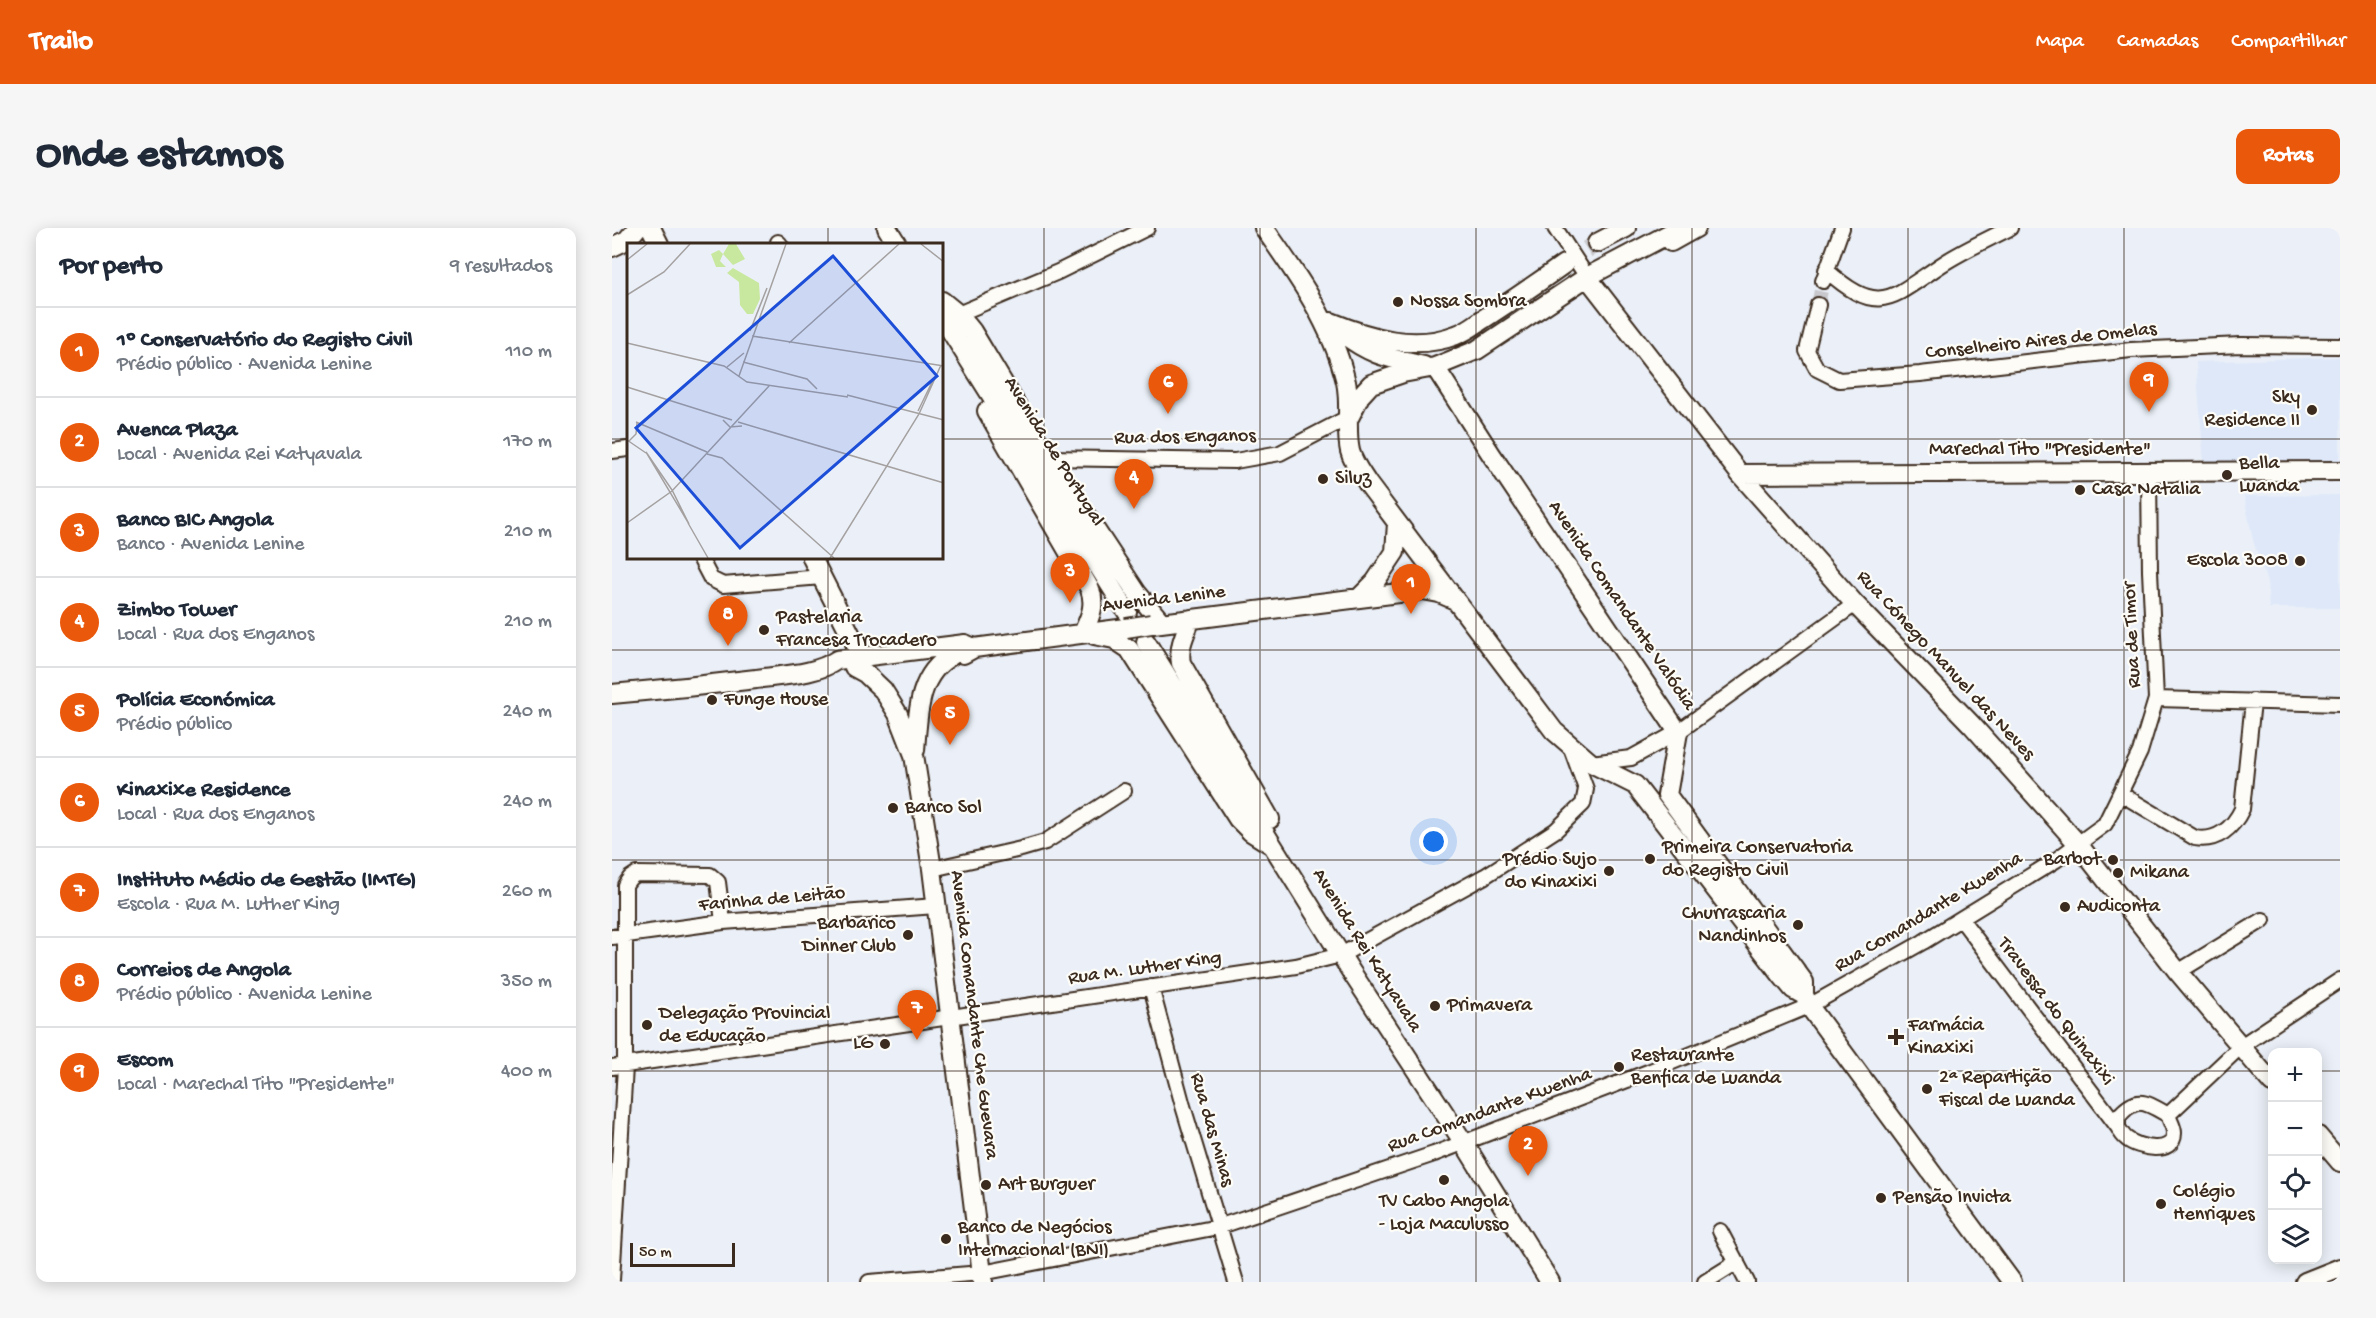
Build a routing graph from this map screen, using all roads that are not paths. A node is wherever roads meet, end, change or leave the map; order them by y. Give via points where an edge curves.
1 (637, 228) edge
2 (651, 228) edge
3 (888, 228) edge
4 (1147, 228) edge
5 (1264, 228) edge
6 (1555, 228) edge
7 (1626, 228) edge
8 (1680, 228) edge
9 (1696, 228) edge
10 (2010, 228) edge
11 (1838, 231) edge
12 (658, 243) edge
13 (896, 243) edge
14 (1597, 243) tunnel mouth
15 (612, 247) edge
16 (1564, 264) tunnel mouth
17 (1590, 281) junction
18 (1317, 305) junction
19 (1818, 305) tunnel mouth
20 (950, 316) edge
21 (1331, 322) junction
22 (944, 337) edge
23 (2340, 346) edge
24 (1432, 367) junction
25 (1349, 417) junction
26 (627, 449) edge
27 (612, 451) edge
28 (1048, 458) junction
29 (2340, 471) edge
30 (2149, 472) junction
31 (1740, 474) junction
32 (1396, 523) junction
33 (701, 560) edge
34 (813, 560) edge
35 (822, 577) junction
36 (1360, 597) junction
37 (1455, 600) junction
38 (1855, 604) junction
39 (1191, 619) junction
40 (1127, 620) junction
41 (1153, 630) junction
42 (1083, 633) junction
43 (974, 648) junction
44 (951, 656) junction
45 (858, 662) junction
46 (612, 694) edge
47 (2156, 699) junction
48 (2253, 702) junction
49 (2340, 704) edge
50 (1678, 732) junction
51 (1571, 748) junction
52 (914, 755) junction
53 (1591, 763) junction
54 (1124, 791) dead end
55 (2121, 794) junction
56 (2078, 844) junction
57 (1274, 847) junction
58 (932, 869) junction
59 (936, 906) junction
60 (1961, 920) junction
61 (2263, 920) dead end
62 (723, 922) junction
63 (618, 937) edge
64 (1341, 956) junction
65 (2178, 972) junction
66 (2340, 980) edge
67 (1151, 987) junction
68 (1807, 1001) junction
69 (950, 1017) junction
70 (2241, 1046) junction
71 (618, 1067) edge
72 (2268, 1078) edge
73 (2168, 1115) junction
74 (2118, 1128) junction
75 (2322, 1141) edge
76 (1464, 1143) junction
77 (2340, 1162) edge
78 (1218, 1227) junction
79 (1720, 1232) dead end
80 (1737, 1262) junction
81 (2340, 1268) edge
82 (983, 1278) edge
83 (612, 1280) edge
84 (869, 1282) edge
85 (1236, 1282) edge
86 (1550, 1282) edge
87 (1705, 1282) edge
88 (1748, 1282) edge
89 (2012, 1282) edge
90 (2305, 1282) edge

1 - 15 main road via 627,240
2 - 12 main road
3 - 13 main road
4 - 20 street via 1058,272
5 - 18 main road
6 - 17 street
7 - 14 main road
8 - 17 main road
9 - 17 main road
10 - 11 street via 1943,263 1890,298 1863,297 1825,275
16 - 21 main road via 1476,324 1440,340 1379,340
17 - 24 main road via 1477,350
17 - 31 main road, Rua Cónego Manuel das Neves
18 - 21 main road
18 - 25 main road, Avenida Comandante Valódia via 1346,382
19 - 23 street, Conselheiro Aires de Omelas via 1807,351 1817,369 1839,380 2131,350
20 - 28 main road, Avenida Rei Katyavala via 972,331
20 - 40 main road, Avenida de Portugal
21 - 24 main road via 1356,344 1380,357
22 - 42 main road via 1090,589 1093,611
24 - 25 main road via 1371,384
24 - 50 main road, Avenida Comandante Valódia
25 - 28 street, Rua dos Enganos via 1280,453 1236,461
25 - 32 main road, Avenida Comandante Valódia via 1354,463
26 - 27 street
28 - 41 main road, Avenida Rei Katyavala via 1137,593
29 - 30 main road, Marechal Tito "Presidente"
30 - 31 main road, Marechal Tito "Presidente"
30 - 47 street, Rua de Timor
31 - 38 main road, Rua Cónego Manuel das Neves
32 - 36 main road via 1395,552
32 - 37 main road, Avenida Comandante Valódia
33 - 35 street via 711,579 723,585
34 - 35 main road, Avenida Comandante Che Guevara
35 - 45 main road, Avenida Comandante Che Guevara
36 - 37 main road, Avenida Lenine via 1423,590
36 - 39 main road, Avenida Lenine
37 - 51 main road, Avenida Comandante Valódia
38 - 50 street
38 - 56 main road, Rua Cónego Manuel das Neves via 1971,724
39 - 41 main road, Avenida Lenine
39 - 57 main road via 1179,654 1181,663 1268,815 1275,832
40 - 41 main road, Avenida Lenine, bridge
40 - 42 main road, Avenida Lenine
41 - 57 main road, Avenida Rei Katyavala
42 - 43 main road, Avenida Lenine
42 - 57 main road via 1113,639 1129,649 1238,819
43 - 44 main road, Avenida Lenine via 966,654
43 - 45 main road, Avenida Lenine via 965,644
44 - 45 main road, Avenida Lenine
44 - 52 main road, Avenida Comandante Che Guevara via 938,663 926,684 918,711
45 - 46 main road, Avenida Lenine via 837,660 828,666 735,681
45 - 52 main road, Avenida Comandante Che Guevara via 898,714
47 - 48 street
47 - 55 street, Rua de Timor via 2140,752
48 - 49 street
48 - 55 street via 2242,809 2224,832 2206,840 2195,838
50 - 53 street via 1631,758
50 - 68 main road, Avenida Comandante Valódia via 1667,795 1804,982
51 - 53 main road, Avenida Comandante Valódia
51 - 64 street, Rua M. Luther King via 1586,789 1583,804 1575,814 1485,876
52 - 58 main road, Avenida Comandante Che Guevara
53 - 68 main road, Avenida Comandante Valódia via 1635,785 1793,989
54 - 58 street via 1045,842
55 - 56 street, Rua de Timor via 2104,824
56 - 60 street, Rua Comandante Kwenha
56 - 65 main road, Rua Cónego Manuel das Neves
57 - 64 main road, Avenida Rei Katyavala
58 - 59 main road, Avenida Comandante Che Guevara
59 - 62 street, Farinha de Leitão
59 - 69 main road, Avenida Comandante Che Guevara
60 - 68 street, Rua Comandante Kwenha
60 - 74 street, Travessa do Quinaxixi
61 - 65 street
62 - 63 street, Farinha de Leitão
62 - 63 street via 715,877 636,874 626,881
63 - 71 street
64 - 67 street, Rua M. Luther King
64 - 76 main road, Avenida Rei Katyavala
65 - 70 main road, Rua Cónego Manuel das Neves
66 - 70 street
67 - 69 street, Rua M. Luther King
67 - 78 street, Rua das Minas
68 - 76 street, Rua Comandante Kwenha via 1648,1072
68 - 89 main road, Avenida Comandante Valódia
69 - 71 street, Rua M. Luther King
69 - 82 main road, Avenida Comandante Che Guevara
70 - 72 main road, Rua Cónego Manuel das Neves
70 - 73 street
71 - 83 street
73 - 74 street via 2146,1103 2132,1103 2118,1117
73 - 74 street via 2174,1135 2164,1147 2138,1144
75 - 77 main road
76 - 78 street, Rua Comandante Kwenha
76 - 86 main road, Avenida Rei Katyavala
78 - 82 street, Rua Comandante Kwenha
78 - 85 street, Rua das Minas
79 - 80 street
80 - 87 street
80 - 88 street
81 - 90 main road
82 - 84 street, Rua Comandante Kwenha

